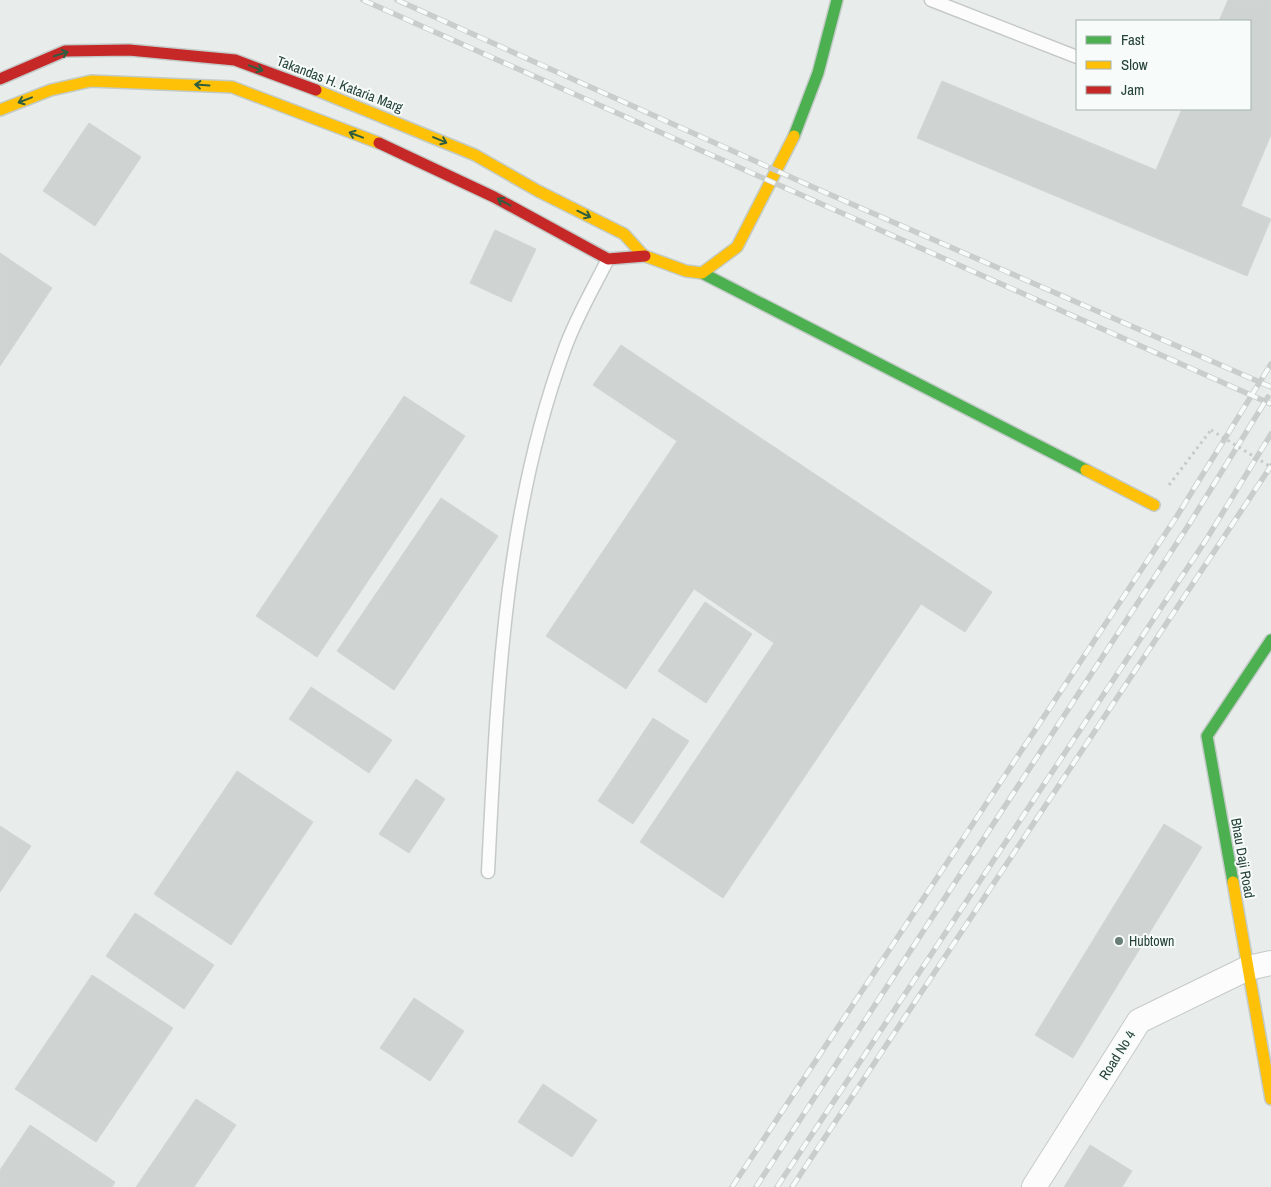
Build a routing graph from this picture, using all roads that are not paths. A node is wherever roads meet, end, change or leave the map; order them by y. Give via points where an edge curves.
1 (836, 0) edge
2 (931, 0) edge
3 (1076, 57) edge
4 (44, 60) junction
5 (234, 74) junction
6 (0, 79) edge
7 (51, 90) junction
8 (0, 110) edge
9 (412, 143) junction
10 (532, 203) junction
11 (643, 255) junction
12 (608, 259) junction
13 (702, 273) junction
14 (1154, 505) road end
15 (1271, 640) edge
16 (488, 872) dead end
17 (1271, 963) edge
18 (1248, 968) junction
19 (1271, 1099) edge
20 (1034, 1187) edge

1 - 13 main road via 818,73 788,152 737,247
2 - 3 lane
4 -> 5 main road, Takandas H. Kataria Marg via 65,52 129,50
4 - 6 main road, Takandas H. Kataria Marg
4 - 7 main road
5 -> 7 main road, Takandas H. Kataria Marg via 91,81
9 -> 5 main road, Takandas H. Kataria Marg
5 -> 9 main road, Takandas H. Kataria Marg via 366,109
7 -> 8 main road, Takandas H. Kataria Marg
10 -> 9 main road, Takandas H. Kataria Marg
9 -> 10 main road, Takandas H. Kataria Marg via 476,155
10 -> 11 main road, Takandas H. Kataria Marg via 624,234
10 - 12 main road, Takandas H. Kataria Marg
11 - 12 main road, Takandas H. Kataria Marg
11 - 13 main road, Takandas H. Kataria Marg via 686,271
12 - 16 lane via 564,349 536,440 511,566 498,685
13 - 14 main road, Takandas H. Kataria Marg
15 - 18 main road, Bhau Daji Road via 1206,736
17 - 18 street, Road No 4
18 - 19 main road, Bhau Daji Road
18 - 20 street, Road No 4 via 1139,1021

